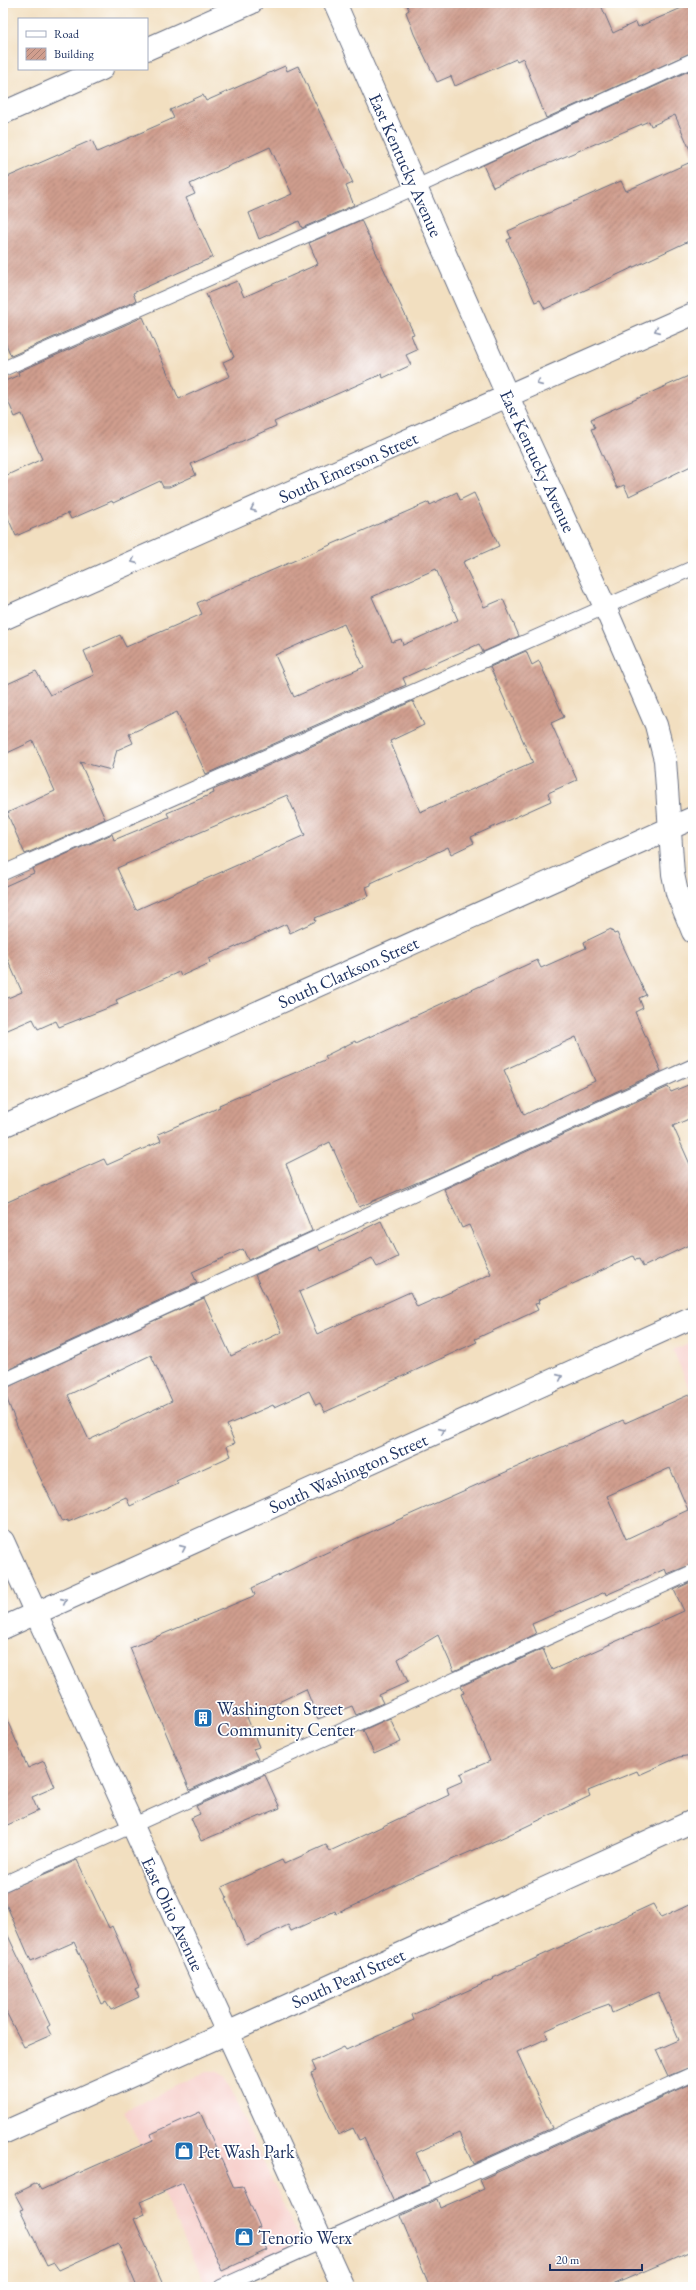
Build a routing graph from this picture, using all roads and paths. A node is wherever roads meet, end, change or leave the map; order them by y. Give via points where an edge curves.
1 (251, 3) edge
2 (335, 3) edge
3 (148, 49) edge
4 (693, 60) edge
5 (100, 70) edge
6 (3, 113) edge
7 (416, 187) junction
8 (693, 314) edge
9 (3, 369) edge
10 (508, 397) junction
11 (693, 568) edge
12 (606, 607) junction
13 (3, 619) edge
14 (693, 818) edge
15 (669, 829) junction
16 (3, 873) edge
17 (693, 932) edge
18 (693, 1066) edge
19 (3, 1126) edge
20 (693, 1317) edge
21 (3, 1381) edge
22 (3, 1541) edge
23 (693, 1572) edge
24 (36, 1614) junction
25 (3, 1628) edge
26 (693, 1821) edge
27 (133, 1826) junction
28 (3, 1884) edge
29 (227, 2033) junction
30 (693, 2074) edge
31 (3, 2133) edge
32 (322, 2243) junction
33 (221, 2287) edge
34 (343, 2287) edge

1 - 3 street
2 - 7 street, East Kentucky Avenue
4 - 7 lane
5 - 6 street
7 - 9 lane
7 - 10 street, East Kentucky Avenue
8 -> 10 street, South Emerson Street
10 - 12 street, East Kentucky Avenue
10 -> 13 street, South Emerson Street
11 - 12 lane
12 - 15 street, East Kentucky Avenue via 662,742
12 - 16 lane
14 - 15 street, South Clarkson Street
15 - 17 street, East Kentucky Avenue via 677,893
15 - 19 street, South Clarkson Street
18 - 21 lane
24 -> 20 street, South Washington Street
22 - 24 street, East Ohio Avenue
23 - 27 lane
24 - 25 street, South Washington Street
24 - 27 street, East Ohio Avenue
26 - 29 street, South Pearl Street
27 - 28 lane
27 - 29 street, East Ohio Avenue
29 - 31 street, South Pearl Street
29 - 32 street, East Ohio Avenue
30 - 32 lane
32 - 33 lane
32 - 34 street, East Ohio Avenue

